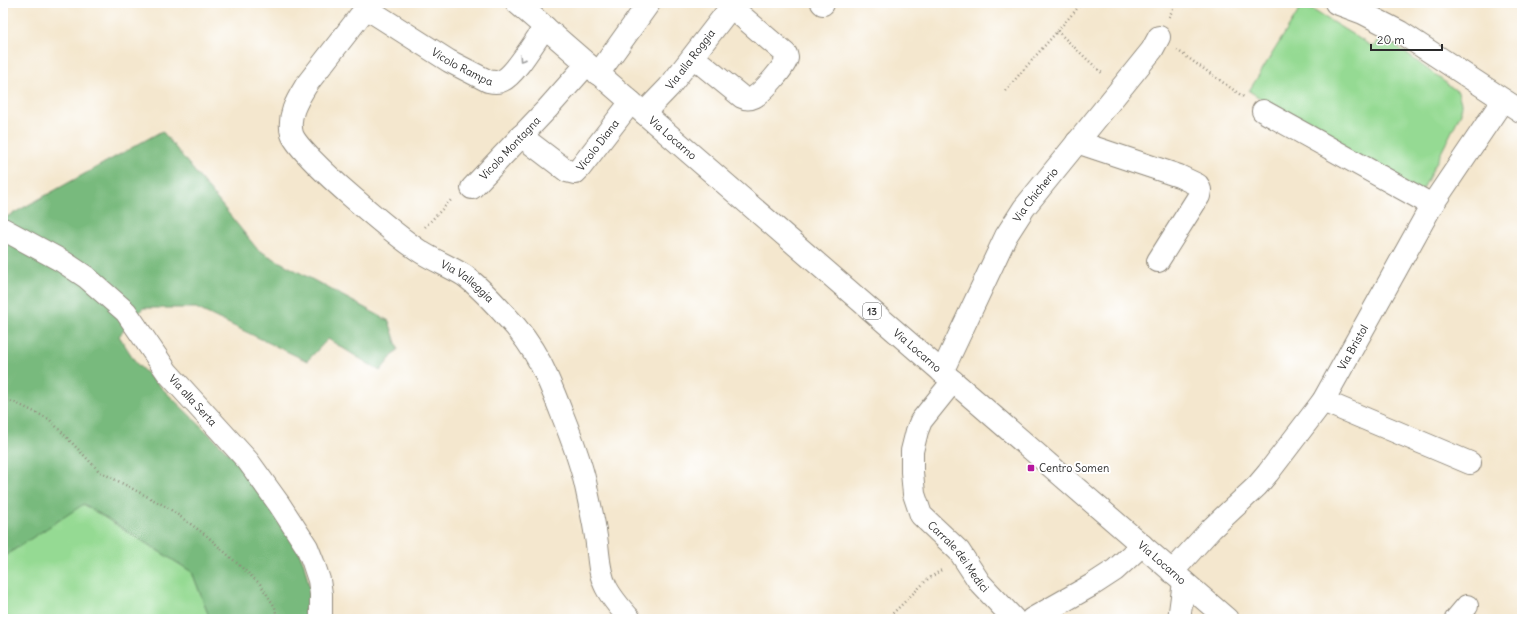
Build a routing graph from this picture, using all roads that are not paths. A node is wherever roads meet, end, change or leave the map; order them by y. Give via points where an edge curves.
1 (517, 3) edge
2 (649, 3) edge
3 (1336, 3) edge
4 (732, 5) edge
5 (368, 6) edge
6 (545, 27) junction
7 (1159, 37) road end
8 (693, 57) junction
9 (593, 69) junction
10 (1503, 100) junction
11 (638, 108) junction
12 (1263, 111) road end
13 (1522, 112) edge
14 (521, 136) junction
15 (1077, 142) junction
16 (472, 188) road end
17 (1432, 205) junction
18 (3, 229) edge
19 (1158, 261) dead end
20 (948, 376) junction
21 (1323, 401) junction
22 (1470, 463) dead end
23 (1142, 545) junction
24 (1178, 577) junction
25 (321, 619) edge
26 (630, 619) edge
27 (1014, 619) edge
28 (1032, 619) edge
29 (1179, 619) edge
30 (1227, 619) edge

1 - 6 street, Via Locarno / 13
2 - 9 street, Vicolo Montagna
3 - 10 street via 1363,13 1400,32
4 - 8 street, Via alla Roggia
4 - 8 street via 786,54 785,65 755,97 746,98
6 -> 5 street, Vicolo Rampa via 514,72 500,82 488,81 450,61
5 - 26 street, Via Valleggia via 299,97 291,119 292,135 324,171 391,230 477,286 527,339 544,368 583,472 605,586 616,604
6 - 9 street, Via Locarno / 13
7 - 15 street, Via Chicherio via 1152,50
8 - 11 street, Via alla Roggia via 669,87
9 - 11 street, Via Locarno / 13
9 - 14 street, Vicolo Montagna
10 - 13 street
10 - 17 street, Via Bristol
11 - 14 street, Vicolo Diana via 575,173 567,171
11 - 20 street, Via Locarno / 13
12 - 17 street
14 - 16 street, Vicolo Montagna
15 - 19 street via 1179,176 1198,185 1199,196
15 - 20 street, Via Chicherio via 1024,208 1006,236
17 - 21 street, Via Bristol
18 - 25 street, Via alla Serta via 86,277 126,312 167,372 248,461 307,548 319,580
20 - 23 street, Via Locarno / 13
20 - 27 street, Carrale dei Medici via 917,430 912,451 914,494 921,514 959,551 980,584
21 - 22 street
21 - 24 street, Via Bristol via 1268,473 1210,529
23 - 24 street, Via Locarno / 13
23 - 28 street via 1115,570
24 - 29 street
24 - 30 street, Via Locarno / 13

